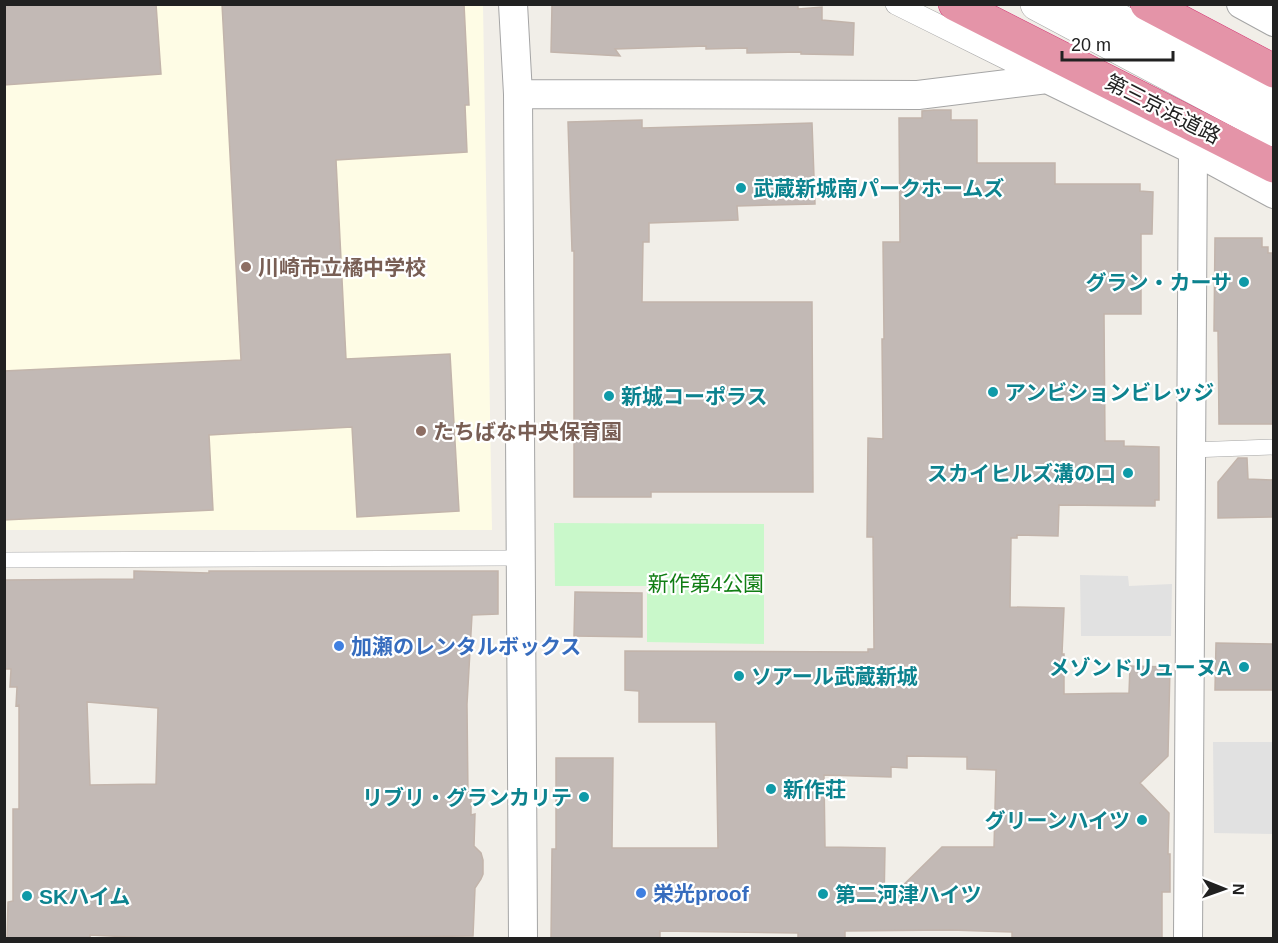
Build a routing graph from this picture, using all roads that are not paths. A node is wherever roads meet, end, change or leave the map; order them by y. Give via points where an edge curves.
1 (513, 4) edge
2 (896, 4) edge
3 (955, 4) edge
4 (1036, 4) edge
5 (1089, 4) edge
6 (1147, 4) edge
7 (1240, 4) edge
8 (1274, 22) edge
9 (1274, 71) edge
10 (1047, 79) junction
11 (518, 93) junction
12 (1274, 105) edge
13 (1274, 130) edge
14 (1193, 150) junction
15 (1274, 166) edge
16 (1274, 194) edge
17 (1274, 447) edge
18 (1191, 450) junction
19 (522, 558) junction
20 (4, 561) edge
21 (524, 939) edge
22 (1188, 939) edge

1 - 11 street
2 - 10 street
3 - 15 highway, 第三京浜道路
4 - 13 street
5 - 12 street
6 - 9 highway
7 - 8 street
10 - 11 street via 918,95
10 - 14 street
11 - 19 street
14 - 16 street
14 - 18 street
17 - 18 lane
18 - 22 street
19 - 20 lane
19 - 21 street

